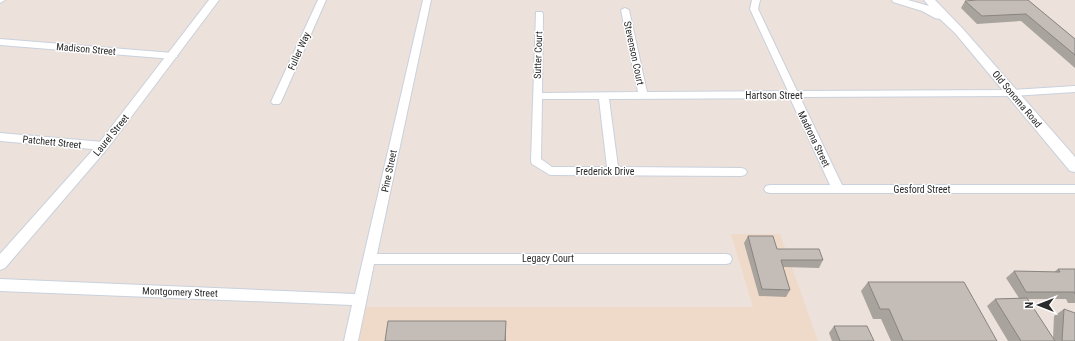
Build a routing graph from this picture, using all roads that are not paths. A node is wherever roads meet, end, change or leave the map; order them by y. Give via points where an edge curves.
1 (214, 0) edge
2 (322, 0) edge
3 (427, 0) edge
4 (756, 0) edge
5 (897, 0) edge
6 (929, 0) edge
7 (940, 0) edge
8 (625, 10) dead end
9 (539, 14) dead end
10 (947, 20) junction
11 (959, 31) junction
12 (0, 42) edge
13 (173, 56) junction
14 (1075, 89) edge
15 (1012, 93) junction
16 (793, 94) junction
17 (642, 95) junction
18 (537, 96) junction
19 (604, 96) junction
20 (276, 102) dead end
21 (0, 137) edge
22 (103, 146) junction
23 (1075, 167) edge
24 (613, 171) junction
25 (742, 172) dead end
26 (770, 189) dead end
27 (838, 189) junction
28 (1075, 190) edge
29 (369, 259) junction
30 (726, 259) dead end
31 (0, 264) edge
32 (0, 285) edge
33 (360, 300) junction
34 (351, 341) edge

1 - 13 street, Laurel Street
2 - 20 street, Fuller Way
3 - 29 street, Pine Street
4 - 16 street, Madrona Street via 754,9
5 - 10 main road via 926,9
6 - 10 main road, Old Sonoma Road
7 - 11 main road, Old Sonoma Road via 961,24
8 - 17 street, Stevenson Court
9 - 18 street, Sutter Court
10 - 11 main road, Old Sonoma Road
11 - 15 main road, Old Sonoma Road
12 - 13 street, Madison Street
13 - 22 street, Laurel Street
14 - 15 street, Hartson Street
15 - 16 street, Hartson Street
15 - 23 main road, Old Sonoma Road
16 - 17 street, Hartson Street
16 - 27 street, Madrona Street
17 - 19 street, Hartson Street
18 - 19 street, Hartson Street
18 - 24 street, Frederick Drive via 536,161 550,171
19 - 24 street
21 - 22 street, Patchett Street
22 - 31 street, Laurel Street
24 - 25 street, Frederick Drive
26 - 27 street, Gesford Street
27 - 28 street, Gesford Street
29 - 30 street, Legacy Court
29 - 33 street, Pine Street
32 - 33 street, Montgomery Street
33 - 34 street, Pine Street

